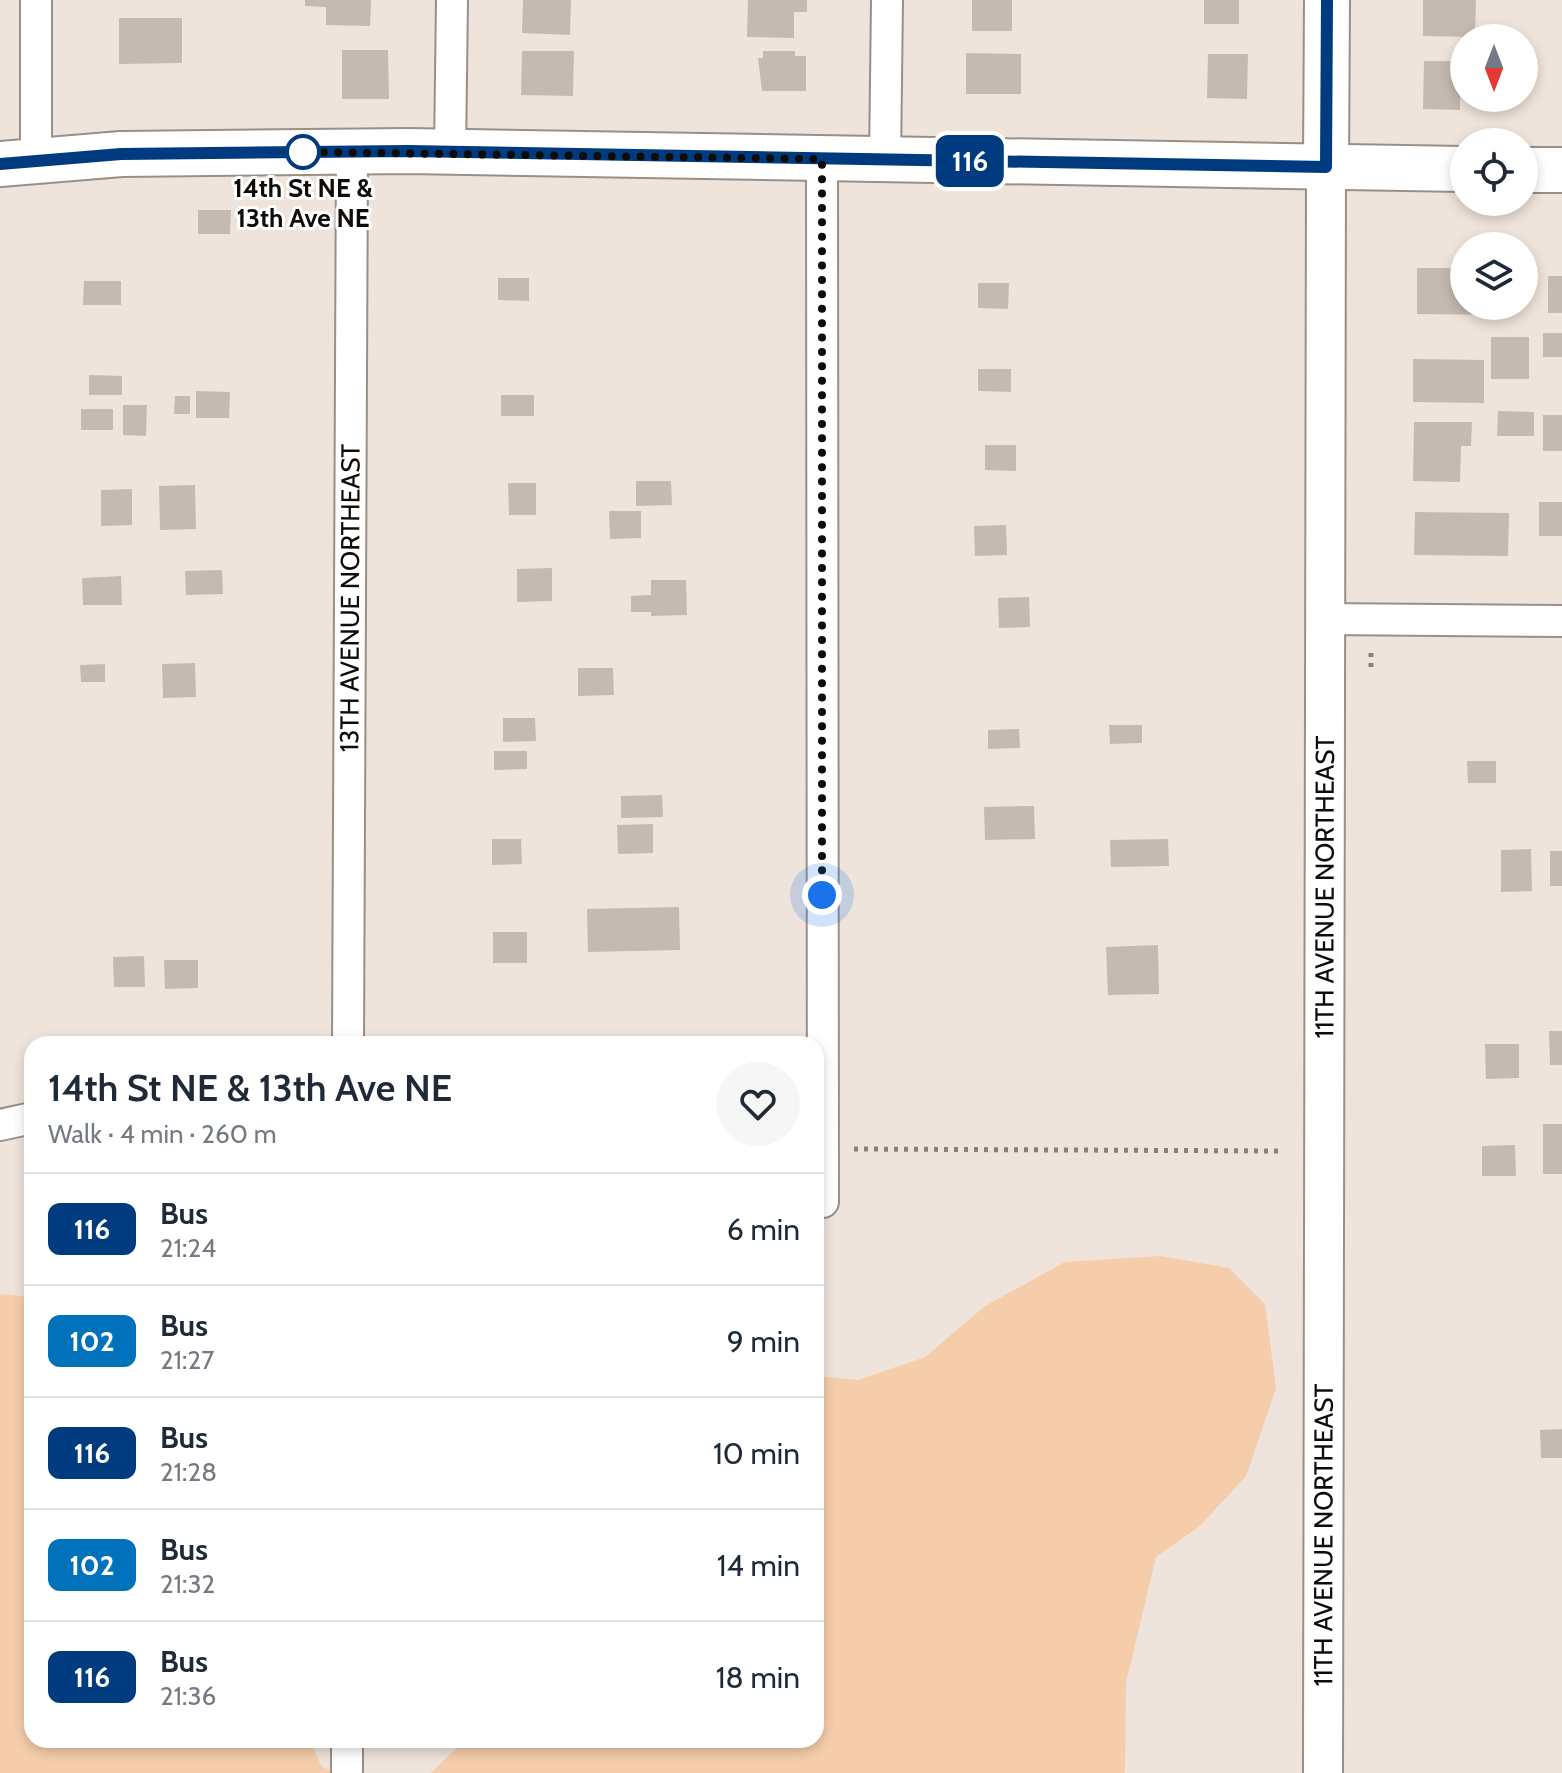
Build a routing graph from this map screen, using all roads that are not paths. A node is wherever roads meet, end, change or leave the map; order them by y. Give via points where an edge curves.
1 (36, 0) edge
2 (452, 0) edge
3 (887, 0) edge
4 (1327, 0) edge
5 (352, 151) junction
6 (450, 152) junction
7 (822, 159) junction
8 (885, 161) junction
9 (18, 162) edge
10 (1326, 167) junction
11 (1450, 169) edge
12 (1538, 170) edge
13 (1562, 170) edge
14 (1324, 619) junction
15 (1562, 621) edge
16 (348, 1036) edge
17 (823, 1036) edge
18 (24, 1120) edge
19 (0, 1125) edge
20 (347, 1748) edge
21 (347, 1770) dead end
22 (1323, 1773) edge

1 - 9 street
2 - 6 street
3 - 8 street
4 - 10 main road, 11TH AVENUE NORTHEAST
5 - 6 main road
5 - 9 main road via 135,154
5 - 16 street, 13TH AVENUE NORTHEAST
6 - 7 main road
7 - 8 main road
7 - 17 street
8 - 10 main road
10 - 11 main road
10 - 14 street, 11TH AVENUE NORTHEAST
12 - 13 main road
14 - 15 street
14 - 22 street, 11TH AVENUE NORTHEAST
18 - 19 street
20 - 21 street

